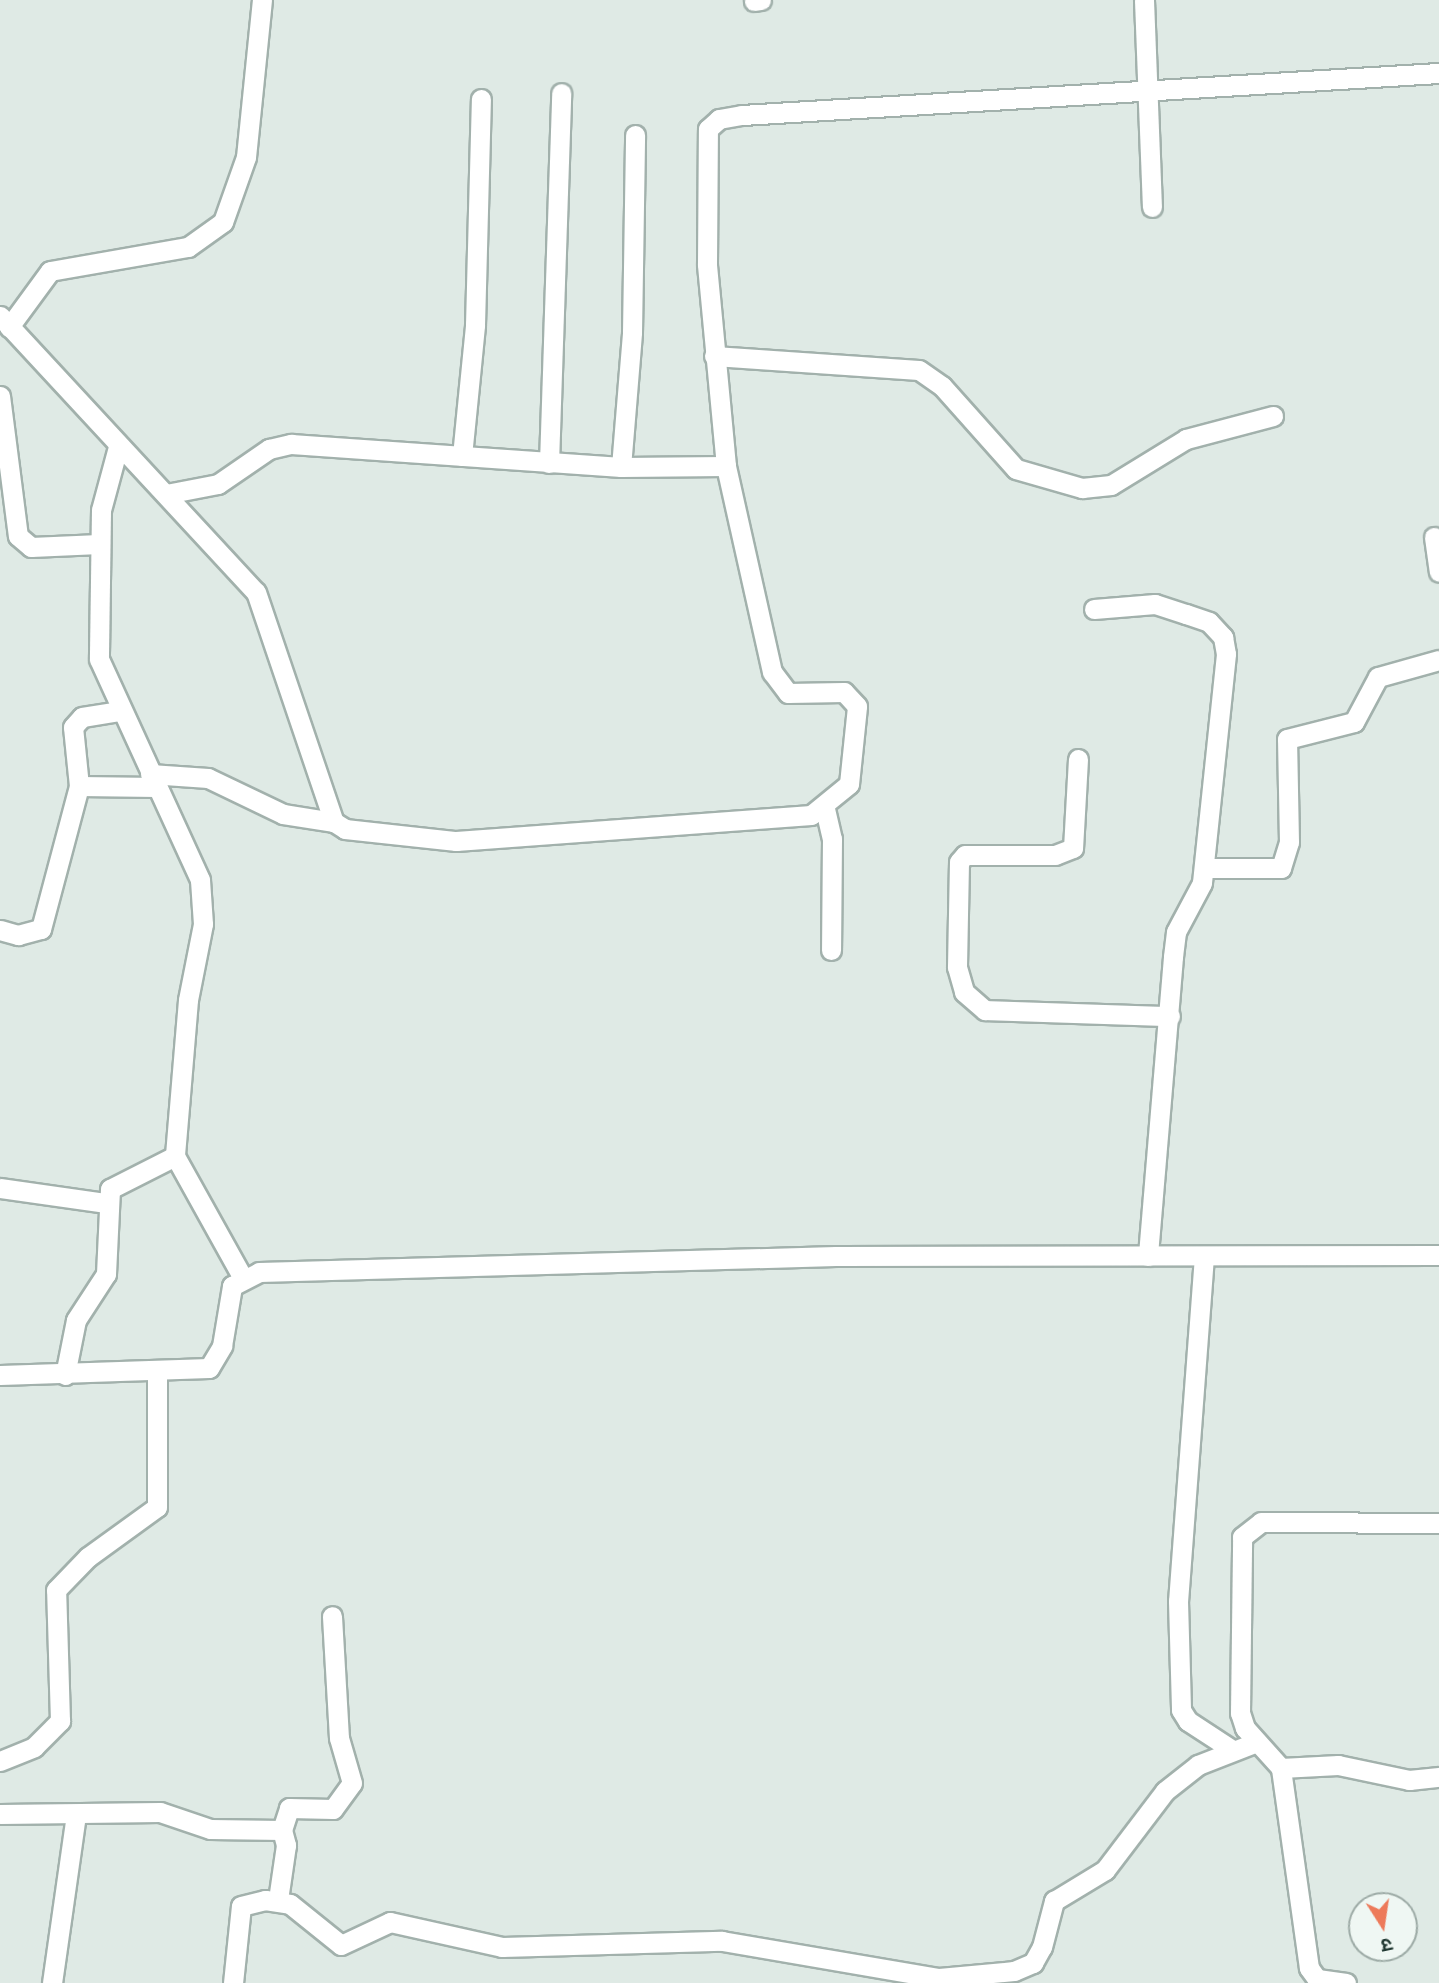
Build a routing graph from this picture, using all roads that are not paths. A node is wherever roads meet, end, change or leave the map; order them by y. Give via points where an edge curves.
1 (262, 0) edge
2 (761, 0) edge
3 (1144, 0) edge
4 (754, 1) edge
5 (1439, 73) edge
6 (1147, 90) junction
7 (561, 93) dead end
8 (481, 99) dead end
9 (635, 135) dead end
10 (1152, 207) dead end
11 (4, 322) edge
12 (714, 356) junction
13 (0, 396) edge
14 (1273, 416) dead end
15 (118, 447) junction
16 (463, 456) junction
17 (549, 463) junction
18 (726, 466) junction
19 (621, 467) junction
20 (166, 494) junction
21 (1434, 537) dead end
22 (99, 544) junction
23 (1439, 572) edge
24 (1094, 609) dead end
25 (1439, 660) edge
26 (119, 711) junction
27 (1078, 759) dead end
28 (154, 781) junction
29 (79, 786) junction
30 (825, 809) junction
31 (334, 822) junction
32 (1204, 868) junction
33 (0, 930) edge
34 (831, 950) dead end
35 (1170, 1016) junction
36 (175, 1156) junction
37 (0, 1188) edge
38 (106, 1203) junction
39 (1439, 1255) edge
40 (1148, 1256) junction
41 (1204, 1256) junction
42 (243, 1278) junction
43 (157, 1374) junction
44 (65, 1375) junction
45 (0, 1376) edge
46 (1439, 1523) edge
47 (332, 1616) dead end
48 (1257, 1742) junction
49 (1231, 1749) junction
50 (0, 1762) edge
51 (1281, 1768) junction
52 (1439, 1777) edge
53 (0, 1814) edge
54 (76, 1815) junction
55 (282, 1830) junction
56 (278, 1900) junction
57 (914, 1979) edge
58 (52, 1983) edge
59 (233, 1983) edge
60 (1346, 1983) edge

1 - 11 street via 246,157 223,222 188,247 50,271
2 - 4 street
3 - 6 street
5 - 6 street
6 - 10 street
6 - 12 street via 719,119 708,129 704,149
7 - 17 street
8 - 16 street via 475,325
9 - 19 street via 635,272
11 - 15 street
12 - 14 street via 919,370 942,386 1016,469 1082,488 1111,485 1186,439
12 - 18 street
13 - 22 street via 18,536 32,547
15 - 20 street
15 - 22 street via 105,488
16 - 17 street
16 - 20 street via 291,444 270,449 218,484
17 - 19 street
18 - 19 street
18 - 30 street via 777,686 788,693 844,692 857,706 849,784
20 - 31 street via 256,592
21 - 23 street
22 - 26 street via 99,659
24 - 32 street via 1155,604 1209,622 1223,637
25 - 32 street via 1378,677 1354,722 1287,739 1289,842 1281,868
26 - 28 street
26 - 29 street via 75,720
27 - 35 street via 1073,848 1055,855 965,855 959,862 957,967 964,992 985,1010
28 - 29 street
28 - 31 street via 208,778 283,814
28 - 36 street via 188,844 204,901
29 - 33 street via 41,929 18,935
30 - 31 street via 767,821 456,841 377,837
30 - 34 street via 832,839
32 - 35 street via 1199,895 1176,932
35 - 40 street
36 - 38 street via 121,1180
36 - 42 street
37 - 38 street
38 - 44 street via 106,1274 76,1320
39 - 41 street
40 - 41 street
40 - 42 street via 802,1257 277,1271
41 - 49 street via 1178,1601 1181,1710 1188,1721 1220,1736
42 - 43 street via 228,1296 222,1346 209,1367
43 - 44 street
43 - 50 street via 157,1507 88,1557 56,1590 61,1721 34,1747
44 - 45 street
46 - 48 street via 1284,1520 1246,1530 1240,1713
47 - 55 street via 338,1738 352,1783 333,1809 289,1808
48 - 49 street
48 - 51 street
49 - 57 street via 1165,1791 1105,1870 1063,1891 1033,1963 960,1978
51 - 52 street via 1338,1765 1409,1780
51 - 60 street via 1309,1968 1317,1979
53 - 54 street
54 - 55 street via 160,1812 210,1829
54 - 58 street
55 - 56 street via 286,1845
56 - 57 street via 341,1945 390,1922 502,1947 722,1941
56 - 59 street via 241,1906

